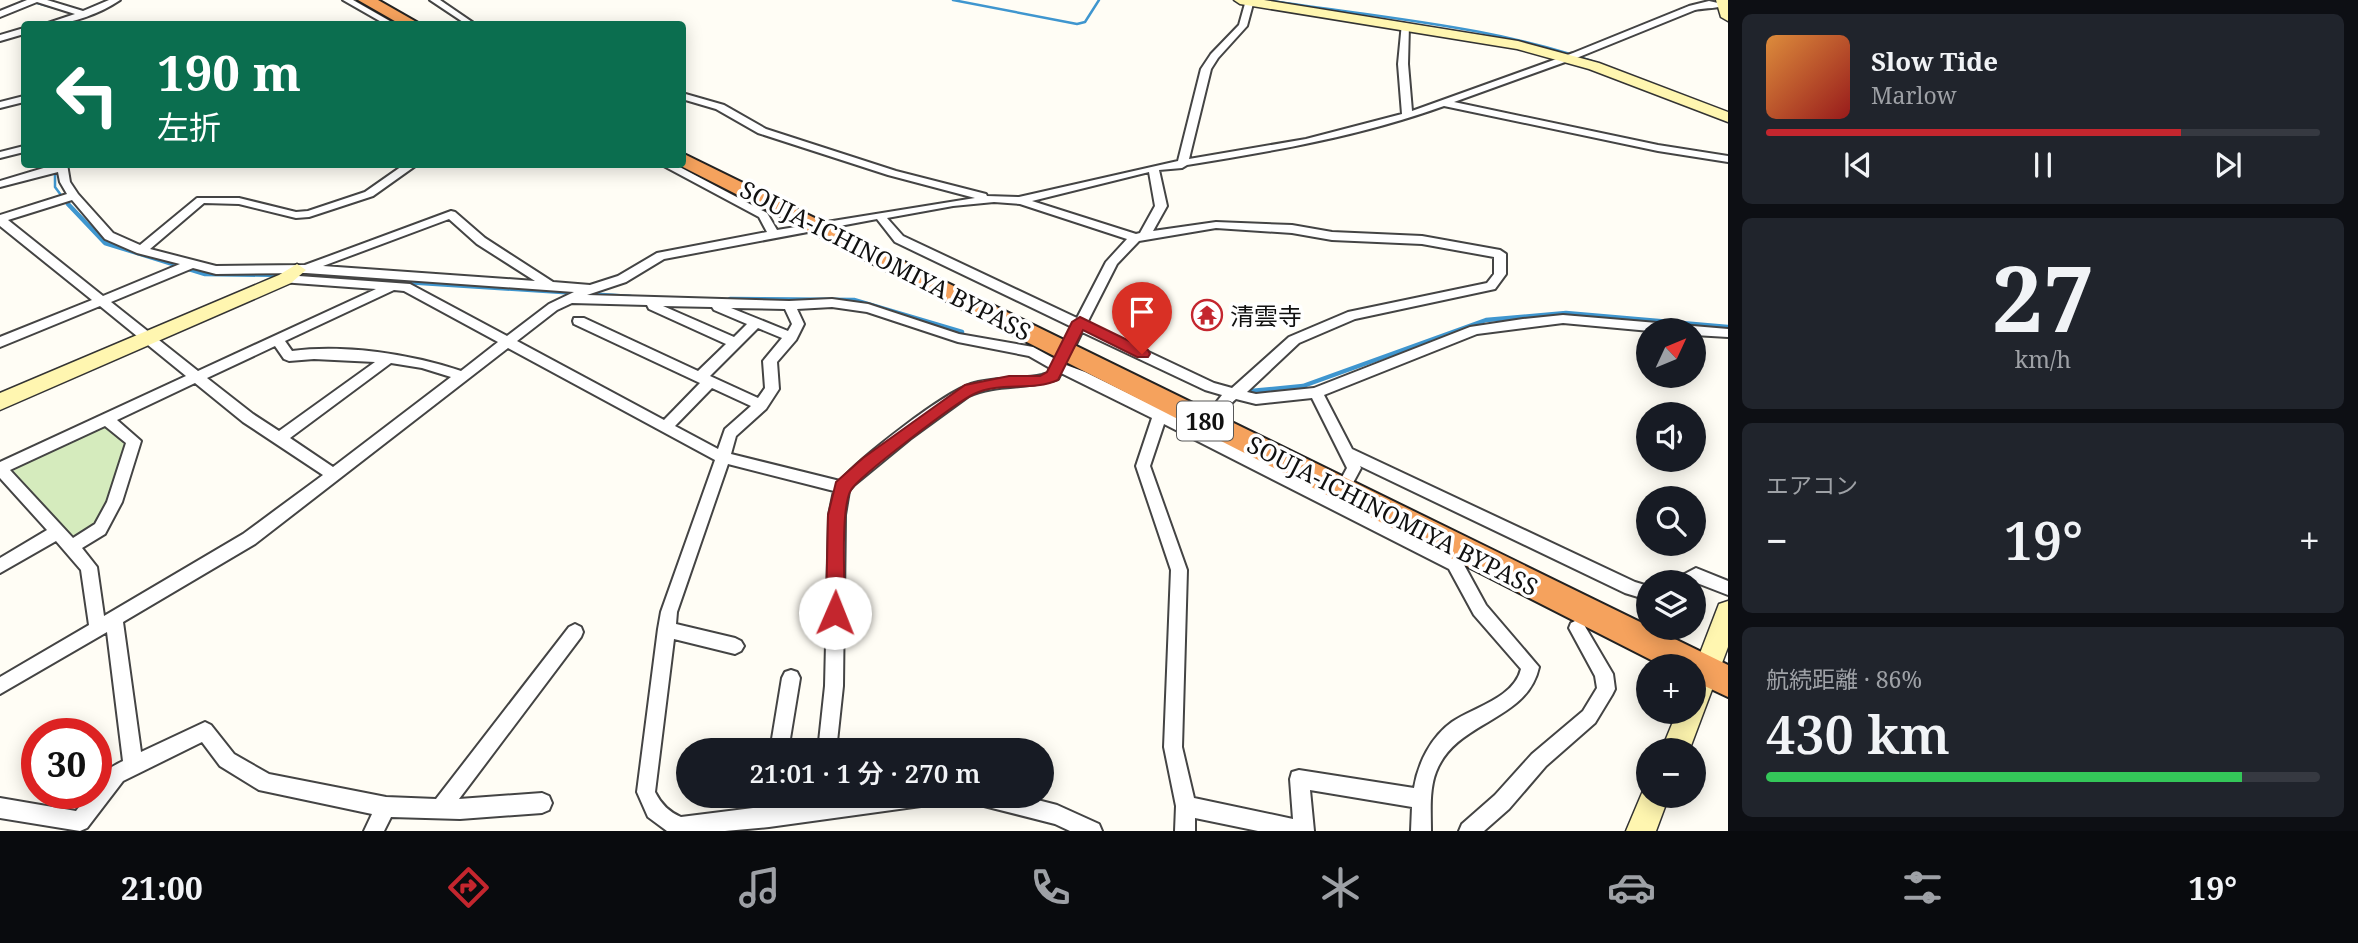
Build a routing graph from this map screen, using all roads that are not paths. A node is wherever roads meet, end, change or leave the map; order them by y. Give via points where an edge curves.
1 (116, 0) edge
2 (347, 0) edge
3 (366, 0) edge
4 (434, 0) edge
5 (1246, 0) edge
6 (34, 1) edge
7 (1724, 8) edge
8 (0, 14) edge
9 (85, 20) edge
10 (386, 21) edge
11 (406, 21) edge
12 (466, 21) edge
13 (1405, 25) junction
14 (21, 32) edge
15 (0, 38) edge
16 (1575, 56) junction
17 (686, 97) edge
18 (21, 100) edge
19 (1445, 103) junction
20 (0, 105) edge
21 (1407, 116) junction
22 (1728, 117) edge
23 (21, 150) edge
24 (0, 155) edge
25 (1728, 159) edge
26 (686, 161) edge
27 (1182, 165) junction
28 (59, 168) edge
29 (407, 168) edge
30 (673, 168) edge
31 (1153, 168) junction
32 (0, 184) edge
33 (66, 198) junction
34 (994, 200) junction
35 (1021, 201) junction
36 (881, 216) junction
37 (0, 219) edge
38 (817, 226) junction
39 (774, 234) junction
40 (1139, 237) junction
41 (141, 250) junction
42 (185, 267) junction
43 (294, 274) junction
44 (392, 286) junction
45 (550, 286) junction
46 (581, 294) junction
47 (102, 300) junction
48 (646, 303) junction
49 (711, 304) junction
50 (789, 305) junction
51 (579, 321) dead end
52 (1080, 322) junction
53 (756, 323) junction
54 (0, 327) edge
55 (1728, 333) edge
56 (148, 337) junction
57 (790, 337) junction
58 (6, 339) edge
59 (277, 340) junction
60 (507, 342) junction
61 (736, 343) junction
62 (390, 357) junction
63 (1062, 359) junction
64 (462, 376) junction
65 (198, 377) junction
66 (705, 379) junction
67 (1234, 393) junction
68 (1316, 393) junction
69 (0, 402) edge
70 (761, 405) junction
71 (1165, 410) junction
72 (106, 419) junction
73 (1208, 422) junction
74 (666, 426) junction
75 (279, 439) junction
76 (1347, 453) junction
77 (721, 457) junction
78 (0, 468) edge
79 (333, 474) junction
80 (842, 487) junction
81 (1342, 490) junction
82 (57, 532) junction
83 (71, 547) junction
84 (1454, 555) junction
85 (0, 566) edge
86 (1706, 579) edge
87 (1636, 589) edge
88 (1728, 589) edge
89 (1728, 612) edge
90 (114, 619) junction
91 (98, 628) junction
92 (1577, 628) dead end
93 (666, 629) junction
94 (575, 632) dead end
95 (735, 646) dead end
96 (1717, 677) edge
97 (791, 678) dead end
98 (0, 686) edge
99 (781, 738) edge
100 (828, 738) edge
101 (133, 763) junction
102 (1422, 799) junction
103 (542, 803) dead end
104 (1186, 806) junction
105 (386, 807) junction
106 (0, 808) edge
107 (440, 808) junction
108 (770, 808) edge
109 (834, 808) edge
110 (1030, 808) edge
111 (1651, 808) edge
112 (769, 817) junction
113 (374, 831) edge
114 (1092, 831) edge
115 (1185, 831) edge
116 (1304, 831) edge
117 (1421, 831) edge
118 (1469, 831) edge
119 (1641, 831) edge

1 - 9 street
2 - 10 street
3 - 11 highway
4 - 12 street
5 - 13 street
5 - 27 street via 1243,26 1206,69
6 - 8 street
6 - 9 street
7 - 16 street via 1709,4 1692,8
13 - 16 street
13 - 21 street
14 - 15 street
16 - 19 street
16 - 22 street
17 - 34 street via 720,107 762,131
18 - 20 street
19 - 21 street
19 - 25 street
21 - 27 street via 1306,142
23 - 24 street
26 - 38 highway, SOUJA-ICHINOMIYA BYPASS / 180
27 - 31 street
28 - 32 street
28 - 33 street
29 - 41 street via 369,194 309,214 239,201 201,200
30 - 39 street via 763,215
31 - 35 street
31 - 40 street via 1161,206
33 - 37 street
33 - 41 street via 109,236
34 - 35 street
34 - 36 street
35 - 40 street
36 - 38 street
36 - 52 street via 900,239
37 - 47 street
38 - 39 street
38 - 63 highway, SOUJA-ICHINOMIYA BYPASS / 180
39 - 46 street via 662,256 622,279
40 - 52 street via 1112,262
40 - 67 street via 1216,225 1422,240 1500,254 1500,274 1492,286 1352,314 1294,340
41 - 42 street
42 - 43 street
42 - 47 street
43 - 44 street
43 - 45 street
43 - 45 street via 451,214 481,241
43 - 56 street
44 - 59 street
44 - 60 street via 406,287
45 - 46 street
46 - 48 street
46 - 60 street via 553,307
47 - 56 street
47 - 58 street
48 - 49 street
48 - 61 street
49 - 50 street
49 - 53 street
50 - 57 street via 798,324
50 - 63 street via 832,303 868,308 958,338
51 - 66 street
52 - 63 street
52 - 67 street via 1210,387
53 - 57 street
53 - 61 street
54 - 58 street
55 - 68 street via 1563,319 1523,323 1475,330
56 - 65 street
56 - 69 street
57 - 70 street via 769,361 772,389
59 - 62 street via 289,356 317,352
59 - 65 street
60 - 64 street
60 - 74 street
61 - 66 street
62 - 64 street via 417,360
62 - 75 street
63 - 71 highway, SOUJA-ICHINOMIYA BYPASS / 180
63 - 80 street via 1053,376 1042,381 971,388
64 - 79 street
65 - 72 street
65 - 75 street
66 - 70 street
66 - 74 street
67 - 68 street via 1256,398
67 - 73 street
68 - 76 street
70 - 77 street via 730,433
71 - 73 highway, SOUJA-ICHINOMIYA BYPASS / 180
71 - 84 street
71 - 104 street via 1143,466 1179,570 1173,747
72 - 78 street
72 - 83 street via 134,441 100,529
73 - 81 highway, SOUJA-ICHINOMIYA BYPASS / 180
74 - 77 street
75 - 79 street
76 - 81 street via 1354,468
76 - 87 street
77 - 80 street
77 - 93 street
78 - 82 street
79 - 90 street via 249,538
80 - 100 street
81 - 84 highway, SOUJA-ICHINOMIYA BYPASS / 180
82 - 83 street
82 - 85 street
83 - 91 street via 89,567
84 - 96 highway, SOUJA-ICHINOMIYA BYPASS / 180
84 - 102 street via 1480,610 1530,667 1529,679 1444,742 1427,771
86 - 88 street
89 - 96 street
90 - 91 street
90 - 101 street
91 - 98 street
92 - 118 street via 1604,674 1606,689 1589,716
93 - 95 street
93 - 112 street via 646,792 652,809 663,821 681,827
94 - 107 street
97 - 99 street
101 - 105 street via 205,731 228,760 266,783
101 - 106 street via 116,774 80,821
102 - 116 street via 1299,779
102 - 117 street
103 - 107 street
104 - 115 street
104 - 116 street
105 - 107 street
105 - 113 street
108 - 112 street
109 - 112 street
110 - 114 street
111 - 119 street

